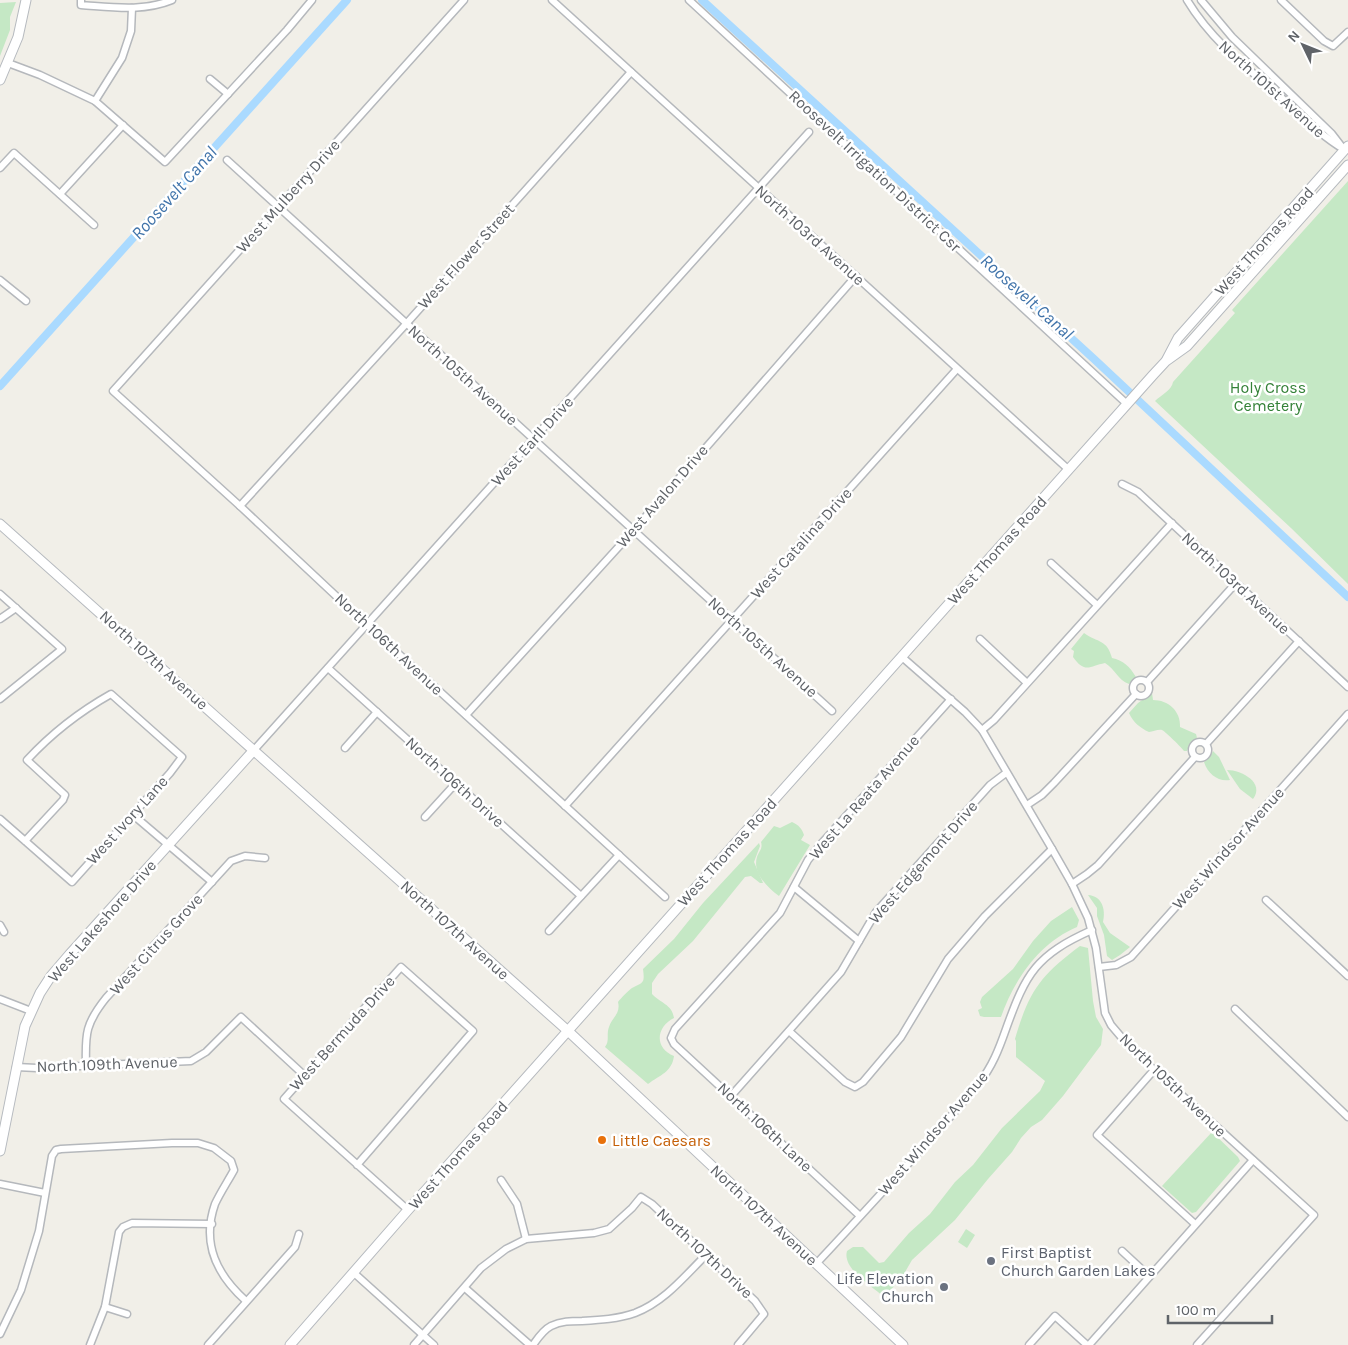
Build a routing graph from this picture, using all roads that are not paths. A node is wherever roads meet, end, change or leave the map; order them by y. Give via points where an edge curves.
1 (26, 0) edge
2 (172, 0) edge
3 (312, 0) edge
4 (464, 0) edge
5 (552, 0) edge
6 (689, 0) edge
7 (1187, 0) edge
8 (1201, 0) edge
9 (1281, 0) edge
10 (81, 2) edge
11 (132, 8) junction
12 (1348, 32) edge
13 (8, 63) junction
14 (630, 72) junction
15 (210, 79) dead end
16 (0, 80) edge
17 (228, 94) junction
18 (95, 101) junction
19 (123, 125) junction
20 (809, 132) dead end
21 (1346, 148) edge
22 (227, 160) dead end
23 (1348, 165) edge
24 (0, 168) edge
25 (758, 189) junction
26 (60, 194) junction
27 (279, 206) junction
28 (94, 225) dead end
29 (856, 276) junction
30 (0, 280) edge
31 (26, 301) dead end
32 (406, 324) junction
33 (1166, 361) junction
34 (957, 369) junction
35 (113, 392) joint
36 (1127, 404) junction
37 (534, 439) junction
38 (1069, 470) junction
39 (1122, 484) dead end
40 (240, 506) junction
41 (1172, 523) junction
42 (0, 524) edge
43 (633, 530) junction
44 (1051, 563) dead end
45 (1236, 583) junction
46 (0, 594) edge
47 (1097, 605) junction
48 (16, 608) junction
49 (0, 619) edge
50 (732, 620) junction
51 (367, 625) junction
52 (980, 640) dead end
53 (1298, 641) junction
54 (902, 657) junction
55 (328, 668) junction
56 (1147, 682) junction
57 (1027, 683) junction
58 (1348, 686) edge
59 (1136, 694) junction
60 (0, 699) edge
61 (951, 699) junction
62 (832, 711) dead end
63 (378, 712) junction
64 (1348, 714) edge
65 (466, 715) junction
66 (982, 730) junction
67 (1206, 744) junction
68 (345, 748) dead end
69 (254, 750) junction
70 (1195, 756) junction
71 (1006, 773) junction
72 (456, 783) junction
73 (565, 806) junction
74 (1027, 806) junction
75 (132, 814) junction
76 (425, 817) dead end
77 (0, 819) edge
78 (25, 841) junction
79 (169, 844) junction
80 (1052, 849) junction
81 (619, 855) junction
82 (264, 858) dead end
83 (212, 882) junction
84 (1072, 884) junction
85 (794, 887) junction
86 (581, 896) junction
87 (665, 897) dead end
88 (1266, 900) dead end
89 (0, 925) edge
90 (1092, 930) junction
91 (549, 931) dead end
92 (4, 932) dead end
93 (859, 941) junction
94 (1099, 967) junction
95 (1348, 976) edge
96 (0, 999) edge
97 (1235, 1009) dead end
98 (31, 1011) junction
99 (568, 1031) junction
100 (789, 1031) junction
101 (671, 1038) joint
102 (86, 1065) junction
103 (16, 1067) junction
104 (1154, 1070) junction
105 (305, 1076) junction
106 (731, 1096) junction
107 (1348, 1117) edge
108 (0, 1151) edge
109 (1253, 1160) junction
110 (357, 1164) junction
111 (501, 1180) dead end
112 (0, 1184) edge
113 (45, 1193) junction
114 (408, 1210) junction
115 (860, 1216) junction
116 (212, 1224) junction
117 (1195, 1224) junction
118 (299, 1234) dead end
119 (526, 1239) junction
120 (1122, 1251) dead end
121 (706, 1255) junction
122 (816, 1264) junction
123 (354, 1273) junction
124 (1149, 1276) junction
125 (465, 1288) junction
126 (246, 1301) junction
127 (104, 1307) junction
128 (127, 1314) dead end
129 (0, 1334) edge
130 (423, 1335) junction
131 (90, 1345) edge
132 (208, 1345) edge
133 (290, 1345) edge
134 (414, 1345) edge
135 (434, 1345) edge
136 (532, 1345) edge
137 (738, 1345) edge
138 (903, 1345) edge
139 (1029, 1345) edge
140 (1088, 1345) edge
141 (1197, 1345) edge

1 - 13 main road
2 - 11 street
3 - 17 street
4 - 27 street, West Mulberry Drive
5 - 14 street, North 103rd Avenue
6 - 36 street, Roosevelt Irrigation District Csr
7 - 21 street, North 101st Avenue via 1203,24 1248,70 1326,139
8 - 21 street, North 101st Avenue via 1232,37
9 - 12 street via 1324,41 1334,46
10 - 11 street
11 - 18 street via 131,31 122,58
13 - 16 main road
13 - 18 street
14 - 25 street, North 103rd Avenue
14 - 32 street, West Flower Street
15 - 17 street
17 - 19 street via 165,162
18 - 19 street
19 - 26 street
20 - 25 street, West Earll Drive
21 - 33 main road, West Thomas Road via 1178,338
22 - 27 street, North 105th Avenue
23 - 33 main road, West Thomas Road via 1187,346
24 - 26 street via 14,153
25 - 29 street, North 103rd Avenue
25 - 37 street, West Earll Drive
26 - 28 street
27 - 32 street, North 105th Avenue
27 - 35 street, West Mulberry Drive
29 - 34 street, North 103rd Avenue
29 - 43 street, West Avalon Drive
30 - 31 street
32 - 37 street, North 105th Avenue
32 - 40 street, West Flower Street
33 - 36 main road, West Thomas Road
34 - 38 street, North 103rd Avenue
34 - 50 street, West Catalina Drive
35 - 40 street, North 106th Avenue
36 - 38 main road, West Thomas Road
37 - 43 street, North 105th Avenue
37 - 51 street, West Earll Drive
38 - 54 main road, West Thomas Road
39 - 41 street, North 103rd Avenue via 1138,492
40 - 51 street, North 106th Avenue
41 - 45 street, North 103rd Avenue
41 - 47 street
42 - 69 main road, North 107th Avenue
43 - 50 street, North 105th Avenue
43 - 65 street, West Avalon Drive
44 - 47 street
45 - 53 street, North 103rd Avenue
45 - 56 street
46 - 48 street
47 - 57 street
48 - 49 street
48 - 60 street via 62,649
50 - 62 street, North 105th Avenue
50 - 73 street, West Catalina Drive
51 - 55 street, West Earll Drive
51 - 65 street, North 106th Avenue
52 - 57 street
53 - 58 street, North 103rd Avenue
53 - 67 street
54 - 61 street, North 105th Avenue
54 - 99 main road, West Thomas Road
55 - 63 street, North 106th Drive
55 - 69 street, West Earll Drive
56 - 59 street via 1147,694
56 - 59 street via 1136,682 1133,687
57 - 66 street
59 - 74 street via 1042,795
61 - 66 street, North 105th Avenue
61 - 85 street, West La Reata Avenue via 820,844
63 - 68 street
63 - 72 street, North 106th Drive
64 - 94 street, West Windsor Avenue via 1131,957 1116,965
65 - 73 street, North 106th Avenue
66 - 71 street, North 105th Avenue
67 - 70 street via 1208,752 1205,757
67 - 70 street via 1199,742 1194,745 1192,752
69 - 79 main road, West Lakeshore Drive
69 - 99 main road, North 107th Avenue
70 - 84 street via 1098,864
71 - 74 street, North 105th Avenue
71 - 93 street, West Edgemont Drive via 990,785 876,912
72 - 76 street
72 - 86 street, North 106th Drive
73 - 81 street, North 106th Avenue
74 - 80 street, North 105th Avenue
75 - 78 street, West Ivory Lane via 72,882
75 - 78 street, West Ivory Lane via 182,756 112,694 82,710 26,760 64,795
75 - 79 street
77 - 78 street
79 - 83 street
79 - 98 main road, West Lakeshore Drive via 51,976
80 - 84 street, North 105th Avenue
80 - 100 street via 948,959 901,1037 863,1082 855,1087 845,1082
81 - 86 street
81 - 87 street, North 106th Avenue
82 - 83 street, West Citrus Grove via 245,856 231,861
83 - 102 street, West Citrus Grove via 96,1011 88,1024 85,1040
84 - 90 street, North 105th Avenue
85 - 93 street
85 - 101 street, West La Reata Avenue via 780,913 675,1029
86 - 91 street
88 - 95 street
89 - 92 street
90 - 94 street, North 105th Avenue
90 - 115 street, West Windsor Avenue via 1065,943 1032,971 1017,999 988,1072
93 - 100 street, West Edgemont Drive via 841,972
94 - 104 street, North 105th Avenue via 1105,1013 1111,1025
96 - 98 street
97 - 107 street
98 - 103 main road, West Lakeshore Drive
99 - 114 main road, West Thomas Road
99 - 122 main road, North 107th Avenue
100 - 106 street, West Edgemont Drive
101 - 106 street, North 106th Lane
102 - 103 street, North 109th Avenue
102 - 105 street, North 109th Avenue via 191,1061 206,1052 241,1017
103 - 108 main road, West Lakeshore Drive
104 - 109 street, North 105th Avenue
104 - 117 street via 1097,1135
105 - 110 street, West Bermuda Drive via 284,1099
105 - 110 street, West Bermuda Drive via 401,967 473,1031
106 - 115 street, North 106th Lane
109 - 117 street
109 - 141 street, North 105th Avenue via 1314,1215
110 - 114 street
111 - 119 street via 517,1204
112 - 113 street
113 - 116 street via 56,1150 198,1143 214,1148 231,1161 234,1170 216,1202
113 - 129 street via 39,1231 21,1290
114 - 123 main road, West Thomas Road
115 - 122 street, West Windsor Avenue
116 - 126 street via 211,1250 220,1271
116 - 127 street via 132,1223 123,1227 119,1232
117 - 124 street
118 - 126 street via 295,1247
119 - 121 street, North 107th Drive via 609,1229 641,1197
119 - 125 street via 492,1259
120 - 124 street
121 - 136 street via 673,1289 636,1313 615,1319 563,1322 542,1333
121 - 137 street, North 107th Drive via 755,1301 764,1314
122 - 138 main road, North 107th Avenue
123 - 130 street
123 - 133 main road, West Thomas Road
124 - 140 street
125 - 130 street
125 - 136 street
126 - 132 street
127 - 128 street
127 - 131 street
130 - 134 street
130 - 135 street
139 - 140 street via 1055,1316

